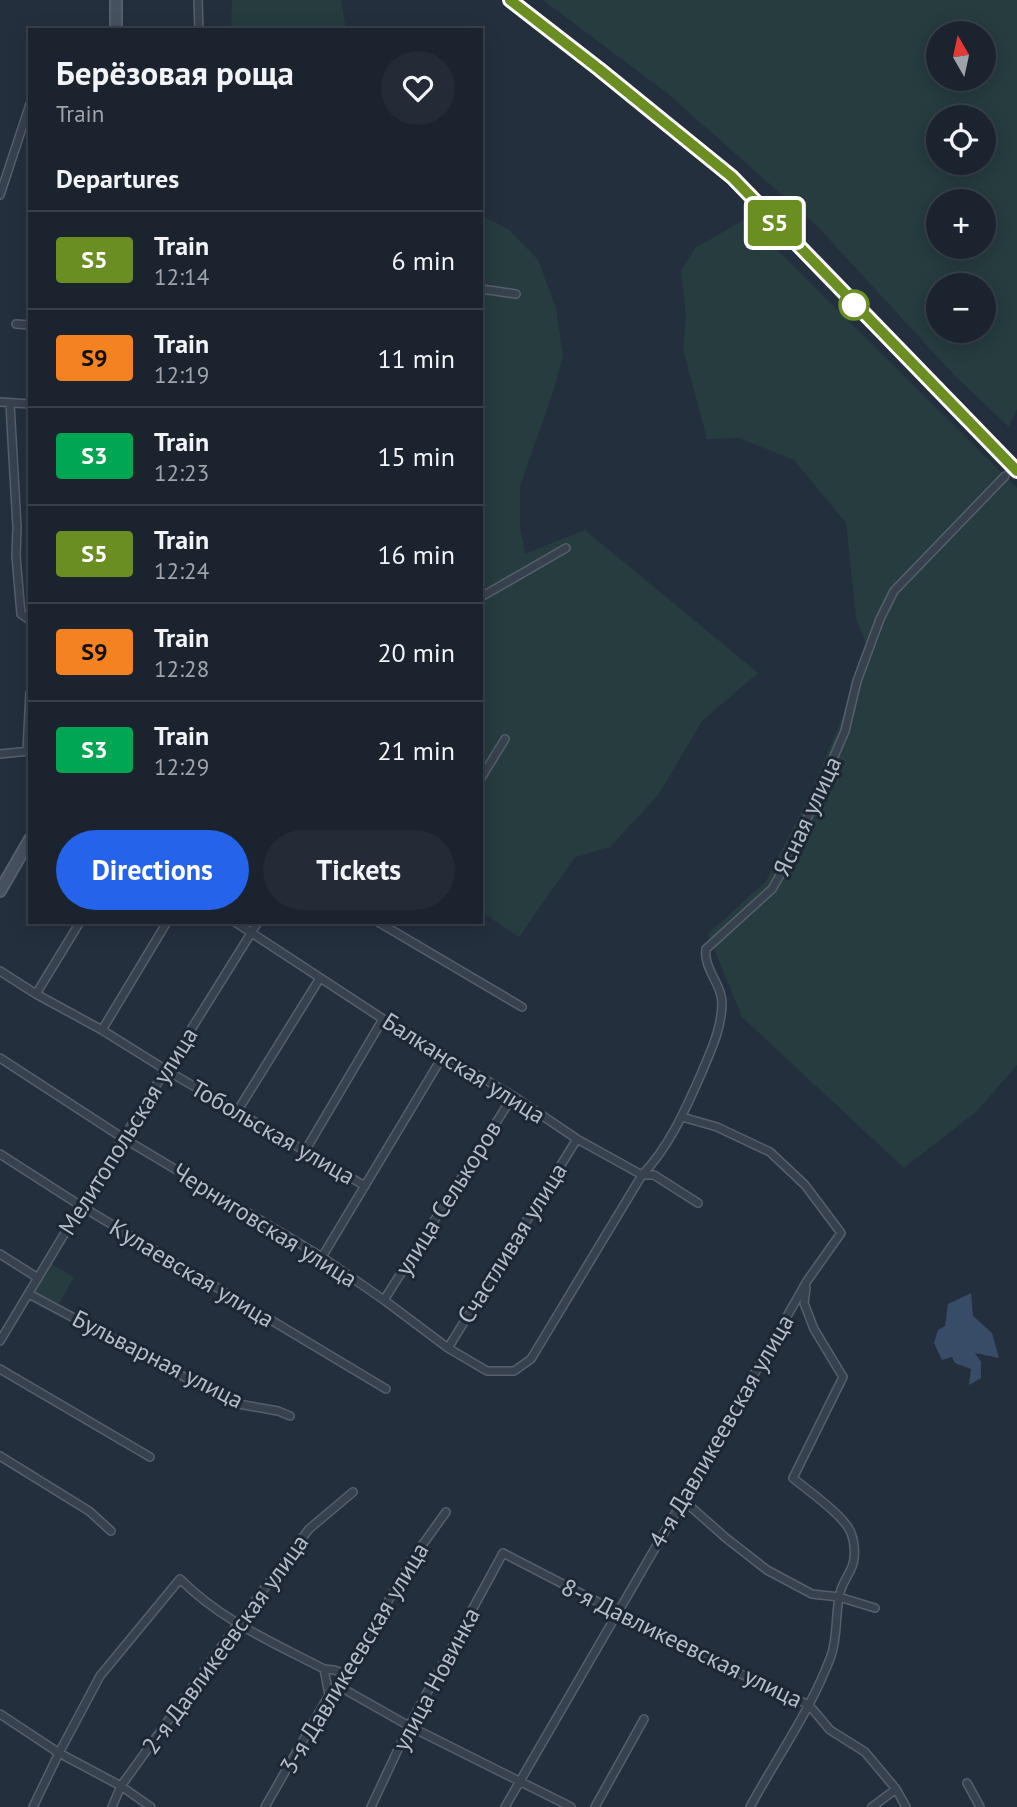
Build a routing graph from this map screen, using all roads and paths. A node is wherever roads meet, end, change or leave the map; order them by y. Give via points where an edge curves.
1 (116, 0) edge
2 (198, 0) edge
3 (116, 28) edge
4 (199, 28) edge
5 (28, 110) edge
6 (0, 195) edge
7 (483, 289) edge
8 (516, 294) dead end
9 (16, 324) dead end
10 (28, 325) edge
11 (0, 402) edge
12 (10, 404) junction
13 (28, 404) edge
14 (1005, 476) dead end
15 (566, 548) dead end
16 (483, 596) edge
17 (28, 619) edge
18 (505, 739) dead end
19 (28, 751) edge
20 (0, 754) edge
21 (483, 775) edge
22 (28, 842) edge
23 (0, 891) edge
24 (79, 924) edge
25 (166, 924) edge
26 (238, 924) edge
27 (256, 924) edge
28 (381, 924) edge
29 (250, 932) junction
30 (0, 971) edge
31 (320, 978) junction
32 (36, 994) junction
33 (522, 1007) dead end
34 (383, 1019) junction
35 (102, 1030) junction
36 (444, 1054) junction
37 (0, 1058) edge
38 (166, 1070) junction
39 (513, 1096) junction
40 (237, 1110) junction
41 (682, 1116) junction
42 (123, 1138) junction
43 (577, 1139) junction
44 (305, 1151) junction
45 (0, 1154) edge
46 (642, 1175) junction
47 (365, 1186) junction
48 (698, 1203) dead end
49 (81, 1206) junction
50 (0, 1254) edge
51 (322, 1258) junction
52 (38, 1278) junction
53 (807, 1281) junction
54 (29, 1294) junction
55 (384, 1300) junction
56 (0, 1341) edge
57 (448, 1348) junction
58 (531, 1359) joint
59 (0, 1369) edge
60 (386, 1389) dead end
61 (290, 1416) dead end
62 (0, 1456) edge
63 (150, 1457) dead end
64 (353, 1492) dead end
65 (683, 1500) junction
66 (446, 1512) dead end
67 (111, 1531) dead end
68 (503, 1553) joint
69 (839, 1597) junction
70 (875, 1608) dead end
71 (617, 1613) junction
72 (237, 1625) junction
73 (324, 1669) junction
74 (346, 1674) junction
75 (342, 1688) junction
76 (329, 1695) junction
77 (809, 1705) junction
78 (0, 1714) edge
79 (644, 1719) dead end
80 (409, 1726) junction
81 (59, 1753) junction
82 (520, 1780) junction
83 (967, 1783) dead end
84 (121, 1786) junction
85 (896, 1789) junction
86 (33, 1807) edge
87 (112, 1807) edge
88 (151, 1807) edge
89 (265, 1807) edge
90 (371, 1807) edge
91 (505, 1807) edge
92 (571, 1807) edge
93 (595, 1807) edge
94 (750, 1807) edge
95 (872, 1807) edge
96 (906, 1807) edge
97 (980, 1807) edge

1 - 3 street
2 - 4 street
5 - 6 street
7 - 8 street
9 - 10 street
11 - 12 street
12 - 13 street
12 - 17 street via 20,614
14 - 41 street, Ясная улица via 894,591 857,681 845,731 792,856 772,890 706,949 705,958 722,1001 720,1028
15 - 16 street
18 - 21 street
19 - 20 street
22 - 23 street
24 - 32 street
25 - 35 street
26 - 29 street, Балканская улица
27 - 29 street, Мелитопольская улица
28 - 33 street
29 - 31 street, Балканская улица
29 - 38 street, Мелитопольская улица
30 - 32 street, Тобольская улица
31 - 34 street, Балканская улица
31 - 40 street
32 - 35 street, Тобольская улица
34 - 36 street, Балканская улица
34 - 44 street
35 - 38 street, Тобольская улица
36 - 39 street, Балканская улица
36 - 47 street
37 - 42 street, Черниговская улица
38 - 40 street, Тобольская улица
38 - 42 street, Мелитопольская улица
39 - 43 street, Балканская улица
39 - 55 street, улица Селькоров
40 - 44 street, Тобольская улица
41 - 46 street, Ясная улица
41 - 53 street, 4-я Давликеевская улица via 770,1152 805,1185 841,1233
42 - 49 street, Мелитопольская улица
42 - 51 street, Черниговская улица
43 - 46 street, Балканская улица
43 - 57 street, Счастливая улица
44 - 47 street, Тобольская улица
45 - 49 street, Кулаевская улица
46 - 48 street, Балканская улица via 654,1175
46 - 58 street, Ясная улица
47 - 51 street
49 - 52 street, Мелитопольская улица
49 - 60 street, Кулаевская улица
50 - 52 street
51 - 55 street, Черниговская улица
52 - 54 street, Мелитопольская улица
53 - 65 street, 4-я Давликеевская улица
53 - 69 street via 804,1303 843,1377 793,1478 852,1535 853,1567
54 - 56 street, Мелитопольская улица
54 - 61 street, Бульварная улица via 233,1403
55 - 57 street, Черниговская улица
57 - 58 street, Черниговская улица via 487,1371 514,1371
59 - 63 street
62 - 67 street via 89,1511
64 - 72 street, 2-я Давликеевская улица via 309,1529
65 - 69 street via 767,1570 812,1594
65 - 71 street, 4-я Давликеевская улица
66 - 74 street, 3-я Давликеевская улица
68 - 71 street, 8-я Давликеевская улица
68 - 80 street, улица Новинка
69 - 70 street
69 - 77 street via 832,1653
71 - 77 street, 8-я Давликеевская улица
71 - 82 street, 4-я Давликеевская улица
72 - 73 street
72 - 81 street via 180,1579 100,1676
72 - 84 street, 2-я Давликеевская улица
73 - 74 street
73 - 76 street
74 - 75 street, 3-я Давликеевская улица
75 - 76 street, 3-я Давликеевская улица
75 - 80 street
76 - 89 street, 3-я Давликеевская улица
77 - 85 street, 8-я Давликеевская улица via 830,1730 865,1752
77 - 94 street
78 - 81 street
79 - 93 street
80 - 82 street
80 - 90 street, улица Новинка
81 - 84 street
81 - 86 street
82 - 91 street, 4-я Давликеевская улица
82 - 92 street
83 - 97 street
84 - 87 street, 2-я Давликеевская улица
84 - 88 street
85 - 95 street
85 - 96 street, 8-я Давликеевская улица

